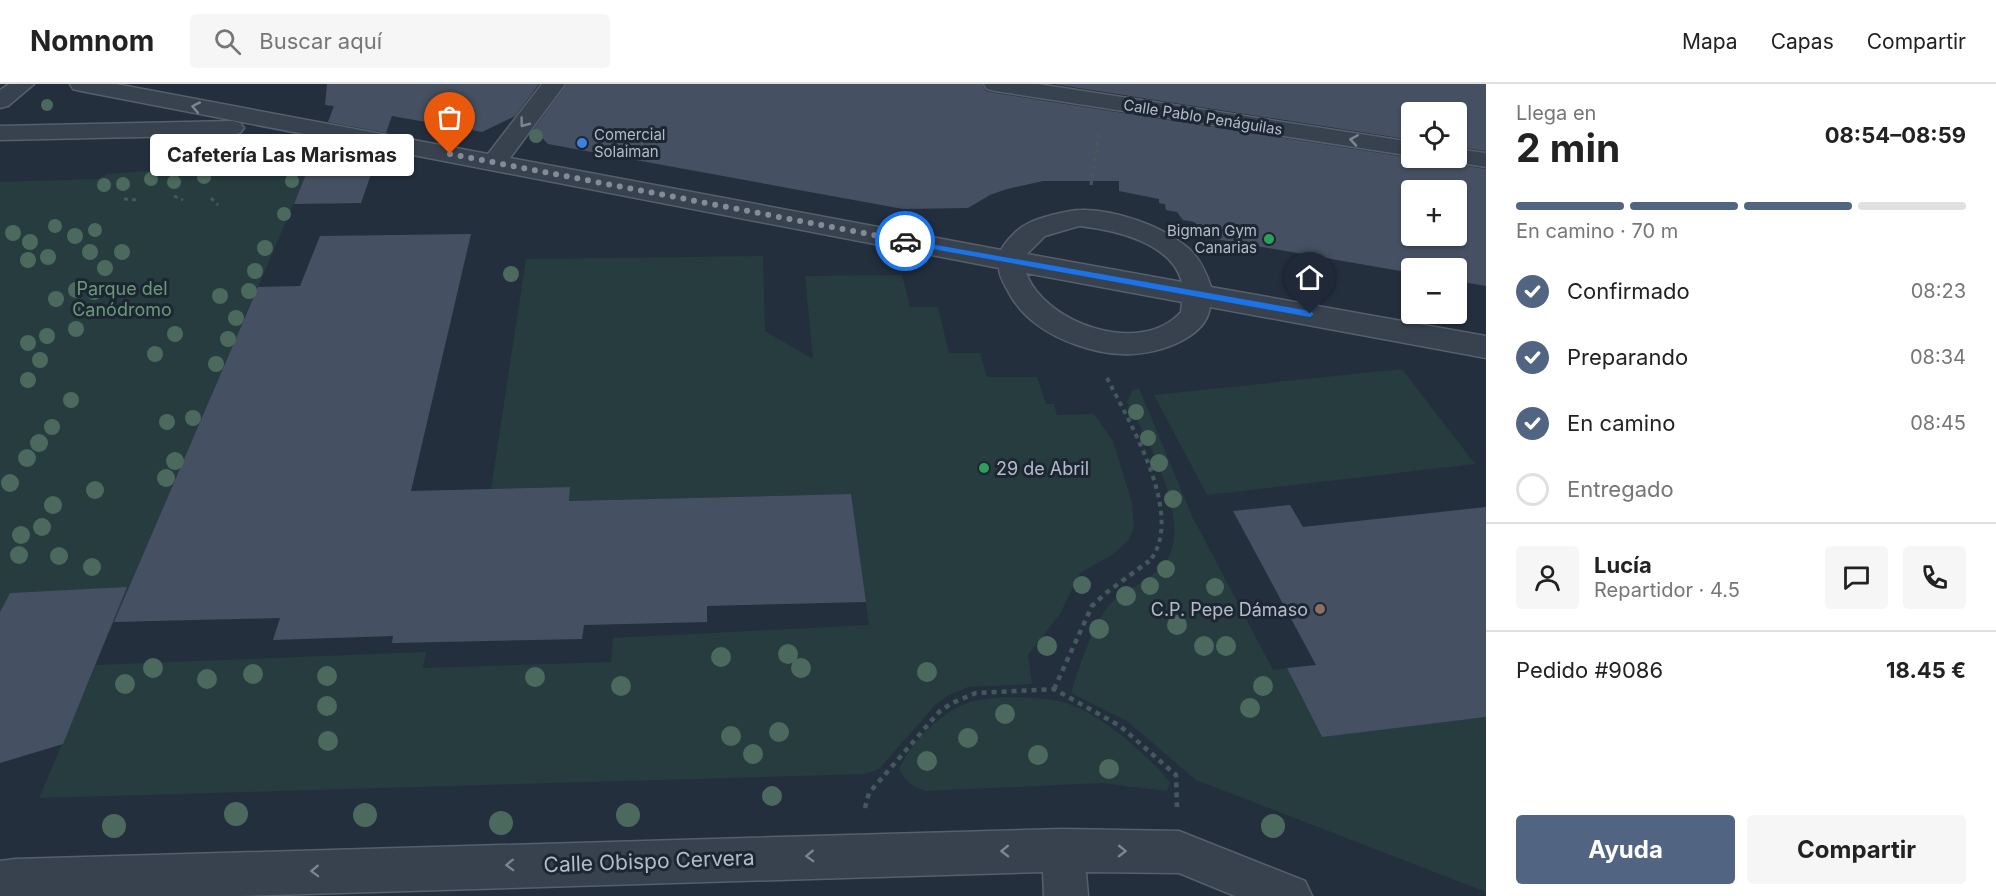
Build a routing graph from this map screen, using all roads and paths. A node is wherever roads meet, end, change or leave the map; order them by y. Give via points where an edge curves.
1 (23, 84) edge
2 (81, 84) edge
3 (554, 84) edge
4 (995, 84) edge
5 (1104, 93) edge
6 (129, 94) junction
7 (0, 101) edge
8 (295, 127) junction
9 (79, 131) junction
10 (0, 133) edge
11 (1401, 147) edge
12 (1467, 157) edge
13 (1486, 160) edge
14 (495, 162) junction
15 (174, 196) dead end
16 (211, 198) dead end
17 (124, 199) dead end
18 (137, 200) dead end
19 (183, 200) dead end
20 (218, 205) dead end
21 (1087, 218) junction
22 (1011, 260) junction
23 (1199, 295) junction
24 (1486, 347) edge
25 (1121, 407) dead end
26 (1054, 689) junction
27 (891, 767) dead end
28 (1176, 775) dead end
29 (1063, 850) junction
30 (0, 883) edge
31 (1066, 896) edge
32 (1290, 896) edge

1 - 7 street
2 - 6 street
3 -> 14 street
4 - 5 street, Calle Pablo Penáguilas
11 -> 5 street, Calle Pablo Penáguilas
5 - 21 path
8 -> 6 street
6 - 9 street via 130,101 112,119
8 - 9 street
8 - 14 street
9 - 10 street
12 - 13 street
14 - 22 street
15 - 19 path
16 - 20 path
17 - 18 path
21 - 22 street via 1053,221 1032,230 1018,243
21 - 23 street via 1134,227 1160,240 1180,256 1194,275
22 - 23 street
22 - 23 street via 1014,282 1023,297 1052,323 1083,337 1118,344 1150,342 1177,333 1194,316
23 - 24 street
25 - 26 path via 1154,476 1162,516 1160,543 1154,557 1139,571 1099,597 1092,606
26 - 27 path via 976,693 952,702
26 - 28 path via 1120,726
29 -> 30 street, Calle Obispo Cervera
29 - 31 street
29 -> 32 street, Calle Obispo Cervera via 1179,852

